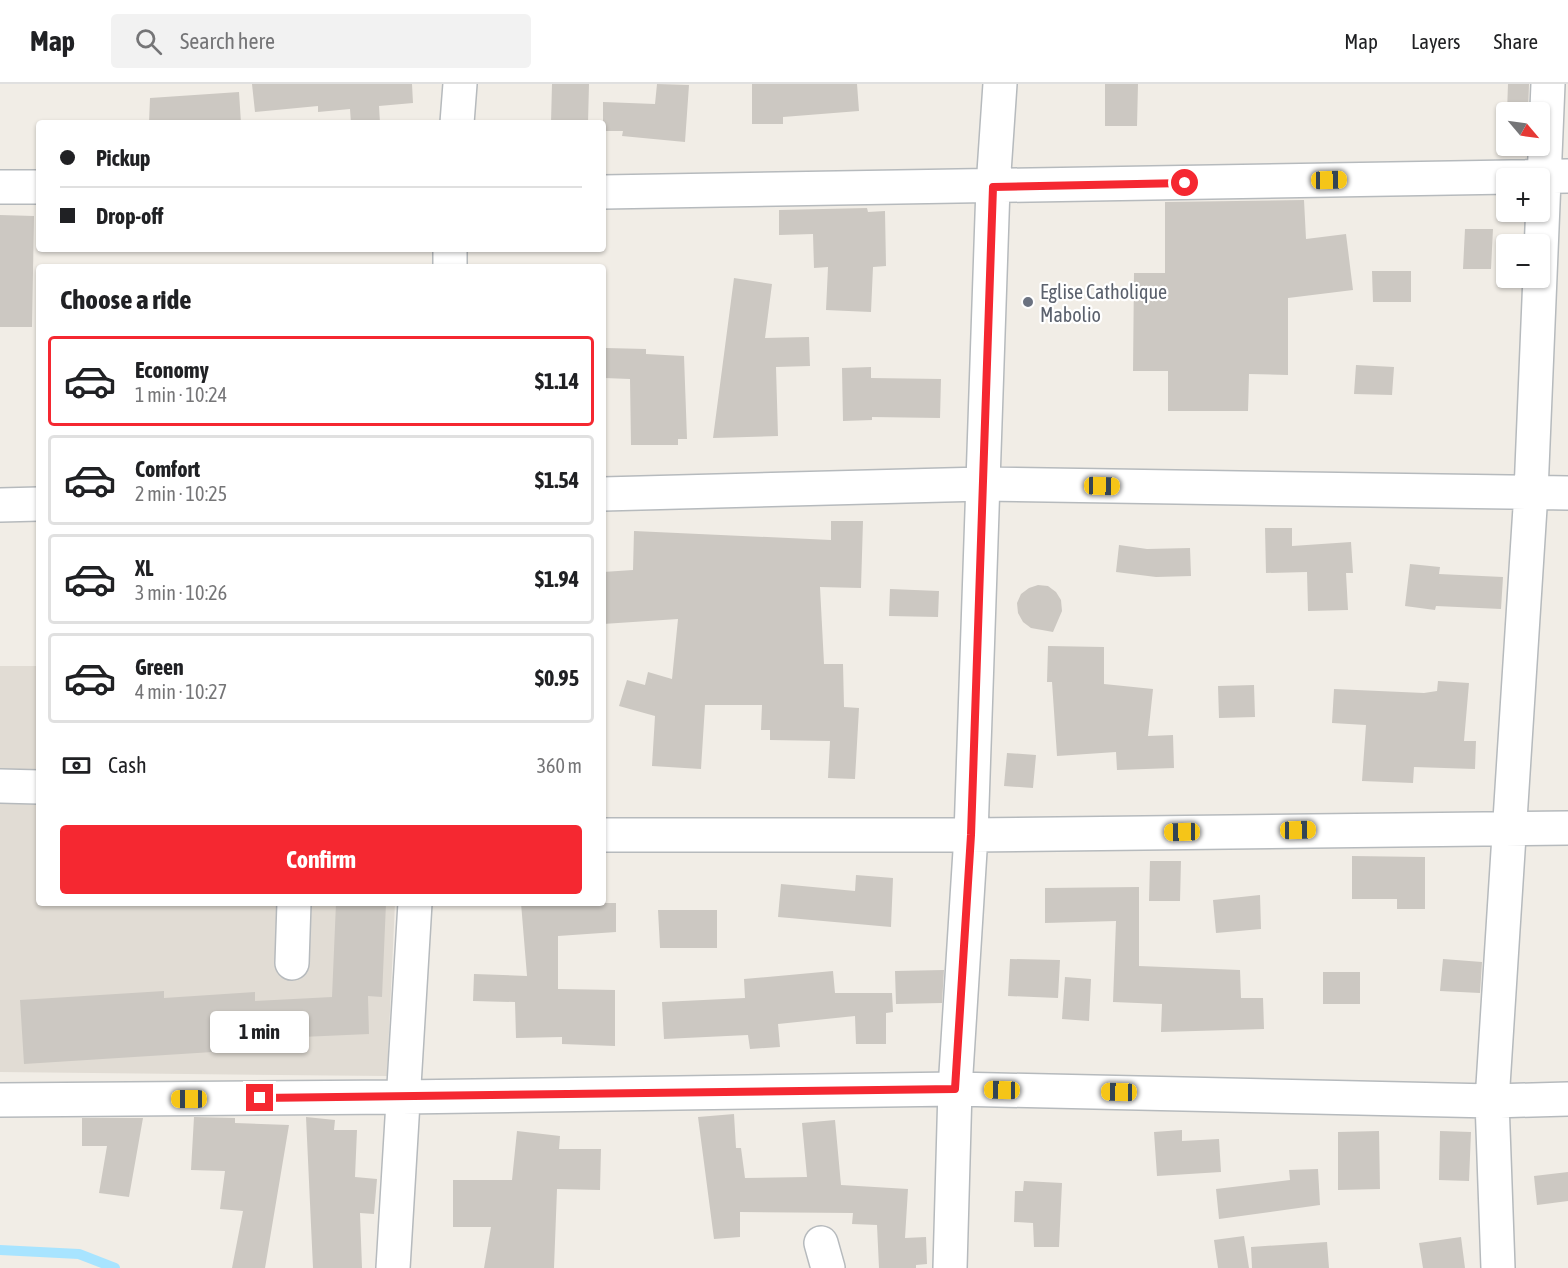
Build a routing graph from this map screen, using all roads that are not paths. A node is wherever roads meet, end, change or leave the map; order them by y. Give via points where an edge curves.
1 (460, 84) edge
2 (1000, 84) edge
3 (1548, 84) edge
4 (457, 120) edge
5 (1556, 176) edge
6 (0, 187) edge
7 (36, 187) edge
8 (993, 187) junction
9 (606, 192) edge
10 (983, 484) junction
11 (1531, 492) junction
12 (1568, 493) edge
13 (606, 494) edge
14 (36, 504) edge
15 (0, 505) edge
16 (0, 786) edge
17 (36, 787) edge
18 (1509, 828) junction
19 (1568, 828) edge
20 (606, 835) edge
21 (971, 835) junction
22 (294, 906) edge
23 (415, 906) edge
24 (292, 963) dead end
25 (955, 1089) junction
26 (402, 1097) junction
27 (1568, 1099) edge
28 (0, 1100) edge
29 (1492, 1101) junction
30 (393, 1268) edge
31 (950, 1268) edge
32 (1498, 1268) edge

1 - 4 street
2 - 8 street
3 - 5 street
5 - 8 street
5 - 11 street
6 - 7 street
8 - 9 street
8 - 10 street
10 - 11 street
10 - 13 street
10 - 21 street
11 - 12 street
11 - 18 street
14 - 15 street
16 - 17 street
18 - 19 street
18 - 21 street
18 - 29 street
20 - 21 street
21 - 25 street
22 - 24 street
23 - 26 street
25 - 26 street
25 - 29 street
25 - 31 street
26 - 28 street
26 - 30 street
27 - 29 street
29 - 32 street

